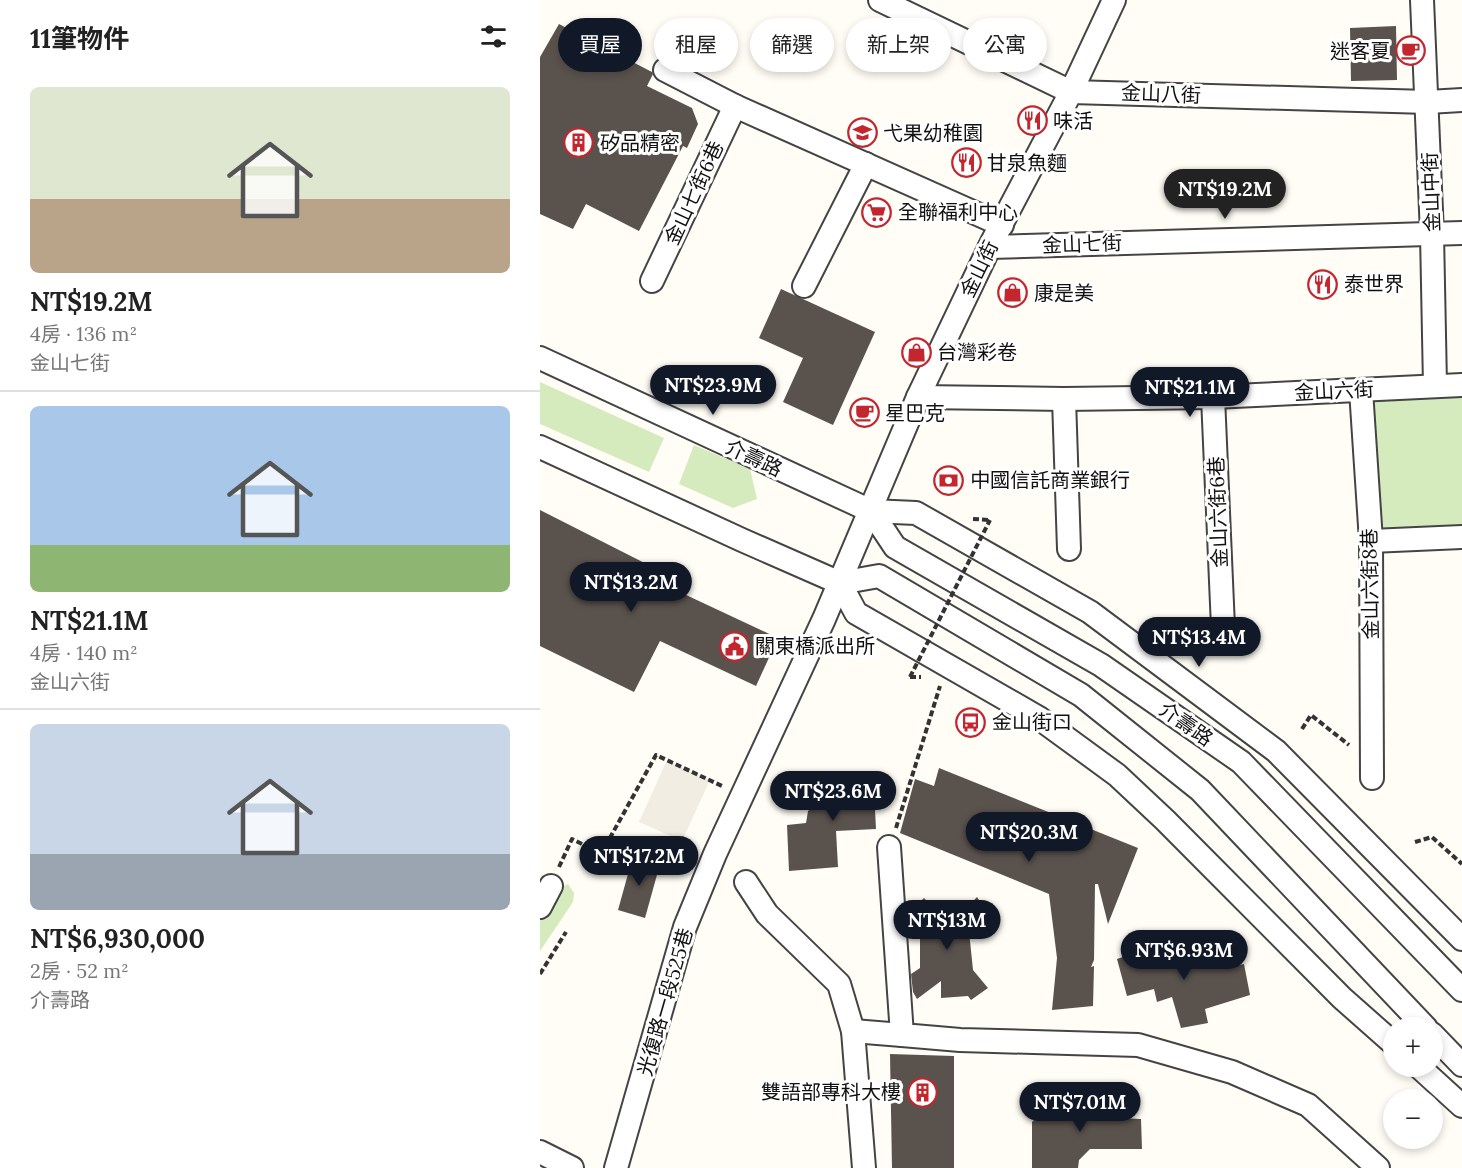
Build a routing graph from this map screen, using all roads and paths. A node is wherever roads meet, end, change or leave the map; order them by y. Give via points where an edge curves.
1 (880, 0) edge
2 (1114, 0) edge
3 (1422, 0) edge
4 (669, 72) edge
5 (1071, 92) junction
6 (1462, 100) edge
7 (1428, 102) junction
8 (735, 106) junction
9 (866, 165) junction
10 (1002, 225) junction
11 (1462, 233) edge
12 (1432, 234) junction
13 (990, 247) junction
14 (652, 281) dead end
15 (804, 286) dead end
16 (540, 358) edge
17 (1435, 385) junction
18 (1462, 385) edge
19 (1361, 390) junction
20 (918, 397) junction
21 (1213, 397) junction
22 (1064, 399) junction
23 (540, 447) edge
24 (871, 511) junction
25 (974, 519) dead end
26 (1462, 537) edge
27 (1371, 541) junction
28 (1069, 549) dead end
29 (840, 583) junction
30 (1223, 627) dead end
31 (910, 677) dead end
32 (941, 682) dead end
33 (1302, 729) dead end
34 (1372, 770) joint
35 (741, 796) junction
36 (1415, 842) dead end
37 (890, 847) joint
38 (601, 854) junction
39 (621, 864) dead end
40 (1462, 864) edge
41 (746, 882) dead end
42 (551, 886) joint
43 (540, 907) edge
44 (566, 932) dead end
45 (1462, 939) edge
46 (540, 974) edge
47 (1462, 990) edge
48 (1416, 1017) edge
49 (853, 1030) junction
50 (1383, 1034) edge
51 (902, 1035) junction
52 (1443, 1045) edge
53 (1462, 1065) edge
54 (1430, 1077) edge
55 (1462, 1106) edge
56 (540, 1152) edge
57 (573, 1168) edge
58 (616, 1168) edge
59 (864, 1168) edge
60 (1378, 1168) edge

1 - 5 street, 金山八街
2 - 5 street, 金山街
3 - 7 street, 金山中街
4 - 8 street
5 - 7 street, 金山八街
5 - 10 street, 金山街
6 - 7 street, 金山八街
7 - 12 street, 金山中街
8 - 9 street
8 - 14 street, 金山七街6巷
9 - 10 street
9 - 15 street
10 - 13 street, 金山街
11 - 12 street, 金山七街
12 - 13 street, 金山七街
12 - 17 street, 金山中街
13 - 20 street, 金山街
16 - 24 street, 介壽路
17 - 18 street, 金山六街
17 - 19 street, 金山六街
19 - 21 street, 金山六街
19 - 27 street, 金山六街8巷
20 - 22 street, 金山六街
20 - 24 street, 金山街
21 - 22 street, 金山六街
21 - 30 street, 金山六街6巷
22 - 28 street
23 - 29 street
24 - 29 street, 光復路一段525巷
24 - 45 street, 介壽路 via 916,513 1090,612 1276,751
24 - 47 street, 介壽路 via 895,547 1101,665 1240,762
25 - 31 path, bridge via 990,520
26 - 27 street
27 - 34 street, 金山六街8巷
29 - 35 street, 光復路一段525巷
29 - 48 street, 介壽路 via 879,576 1081,695 1200,790
29 - 50 street via 856,613 1039,718 1117,775
32 - 37 path
33 - 34 path via 1311,715
35 - 38 path via 656,755
35 - 58 street, 光復路一段525巷 via 685,927
36 - 40 path via 1432,837
37 - 51 street
38 - 39 path
38 - 42 path via 572,839
41 - 49 street via 767,914 839,984
42 - 43 street
44 - 46 path
49 - 51 street
49 - 59 street
51 - 60 street via 1138,1045 1232,1072 1308,1105
52 - 53 street
54 - 55 street
56 - 57 street

